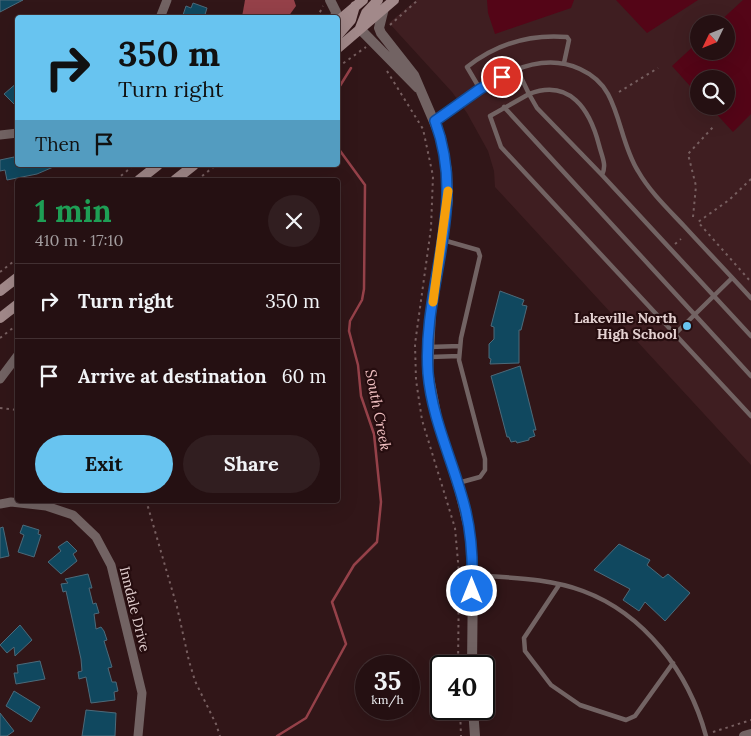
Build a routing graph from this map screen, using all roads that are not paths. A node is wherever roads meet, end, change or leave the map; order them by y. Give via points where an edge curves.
1 (167, 0) edge
2 (394, 0) edge
3 (357, 2) edge
4 (327, 3) edge
5 (381, 4) edge
6 (161, 15) edge
7 (336, 15) edge
8 (340, 19) edge
9 (360, 29) junction
10 (340, 33) edge
11 (340, 46) edge
12 (564, 63) junction
13 (517, 69) junction
14 (419, 88) junction
15 (480, 89) junction
16 (529, 94) junction
17 (504, 107) junction
18 (435, 121) junction
19 (15, 133) edge
20 (0, 135) edge
21 (155, 167) edge
22 (191, 167) edge
23 (602, 175) junction
24 (142, 178) edge
25 (178, 178) edge
26 (443, 240) junction
27 (732, 278) junction
28 (15, 279) edge
29 (0, 291) edge
30 (714, 296) junction
31 (751, 298) edge
32 (15, 306) edge
33 (694, 315) junction
34 (0, 318) edge
35 (675, 334) junction
36 (751, 336) edge
37 (460, 346) junction
38 (428, 352) junction
39 (459, 356) junction
40 (15, 359) edge
41 (751, 376) edge
42 (0, 379) edge
43 (751, 416) edge
44 (457, 483) junction
45 (0, 500) edge
46 (15, 502) edge
47 (20, 503) edge
48 (0, 504) edge
49 (473, 575) junction
50 (559, 585) junction
51 (472, 655) edge
52 (673, 663) junction
53 (474, 720) edge
54 (751, 734) edge
55 (706, 735) edge
56 (138, 736) edge
57 (476, 736) edge
58 (744, 736) edge

1 - 6 street
2 - 5 main road
3 - 8 main road
3 - 10 main road via 351,20
4 - 7 street
5 - 9 main road
5 - 14 street via 381,33 407,64
9 - 11 main road
9 - 14 street
12 - 13 lane via 556,61
12 - 15 lane via 567,37 546,35 521,39 466,67
12 - 27 lane via 583,70 601,84 612,102 630,156 647,185
13 - 15 lane
13 - 16 lane
14 - 18 street
15 - 18 lane
16 - 17 lane
16 - 23 lane via 537,108
16 - 23 lane via 551,88 562,91 580,106 594,128 606,168
17 - 33 lane
17 - 35 lane via 490,119 501,147
18 - 26 street via 444,148 448,181
19 - 20 street
21 - 24 main road
22 - 25 main road
23 - 30 lane
26 - 37 lane via 478,250 480,256
26 - 38 street
27 - 30 lane
27 - 31 lane
28 - 29 main road
30 - 33 lane
30 - 36 lane
32 - 34 main road
33 - 35 lane
33 - 41 lane
35 - 43 lane
37 - 38 lane
37 - 39 lane
38 - 39 lane
38 - 44 street via 435,411
39 - 44 lane via 485,459 480,477
40 - 42 street
44 - 49 street via 470,533
45 - 48 street
46 - 48 street, Inndale Drive
47 - 56 street, Inndale Drive via 46,506 73,515 96,537 111,565 142,693
49 - 50 lane
49 - 51 street
50 - 52 lane via 582,591 618,608 647,633
50 - 52 lane via 524,638 525,651 551,685 580,705 626,720 635,716
52 - 55 lane via 694,699
53 - 57 street
54 - 58 street

